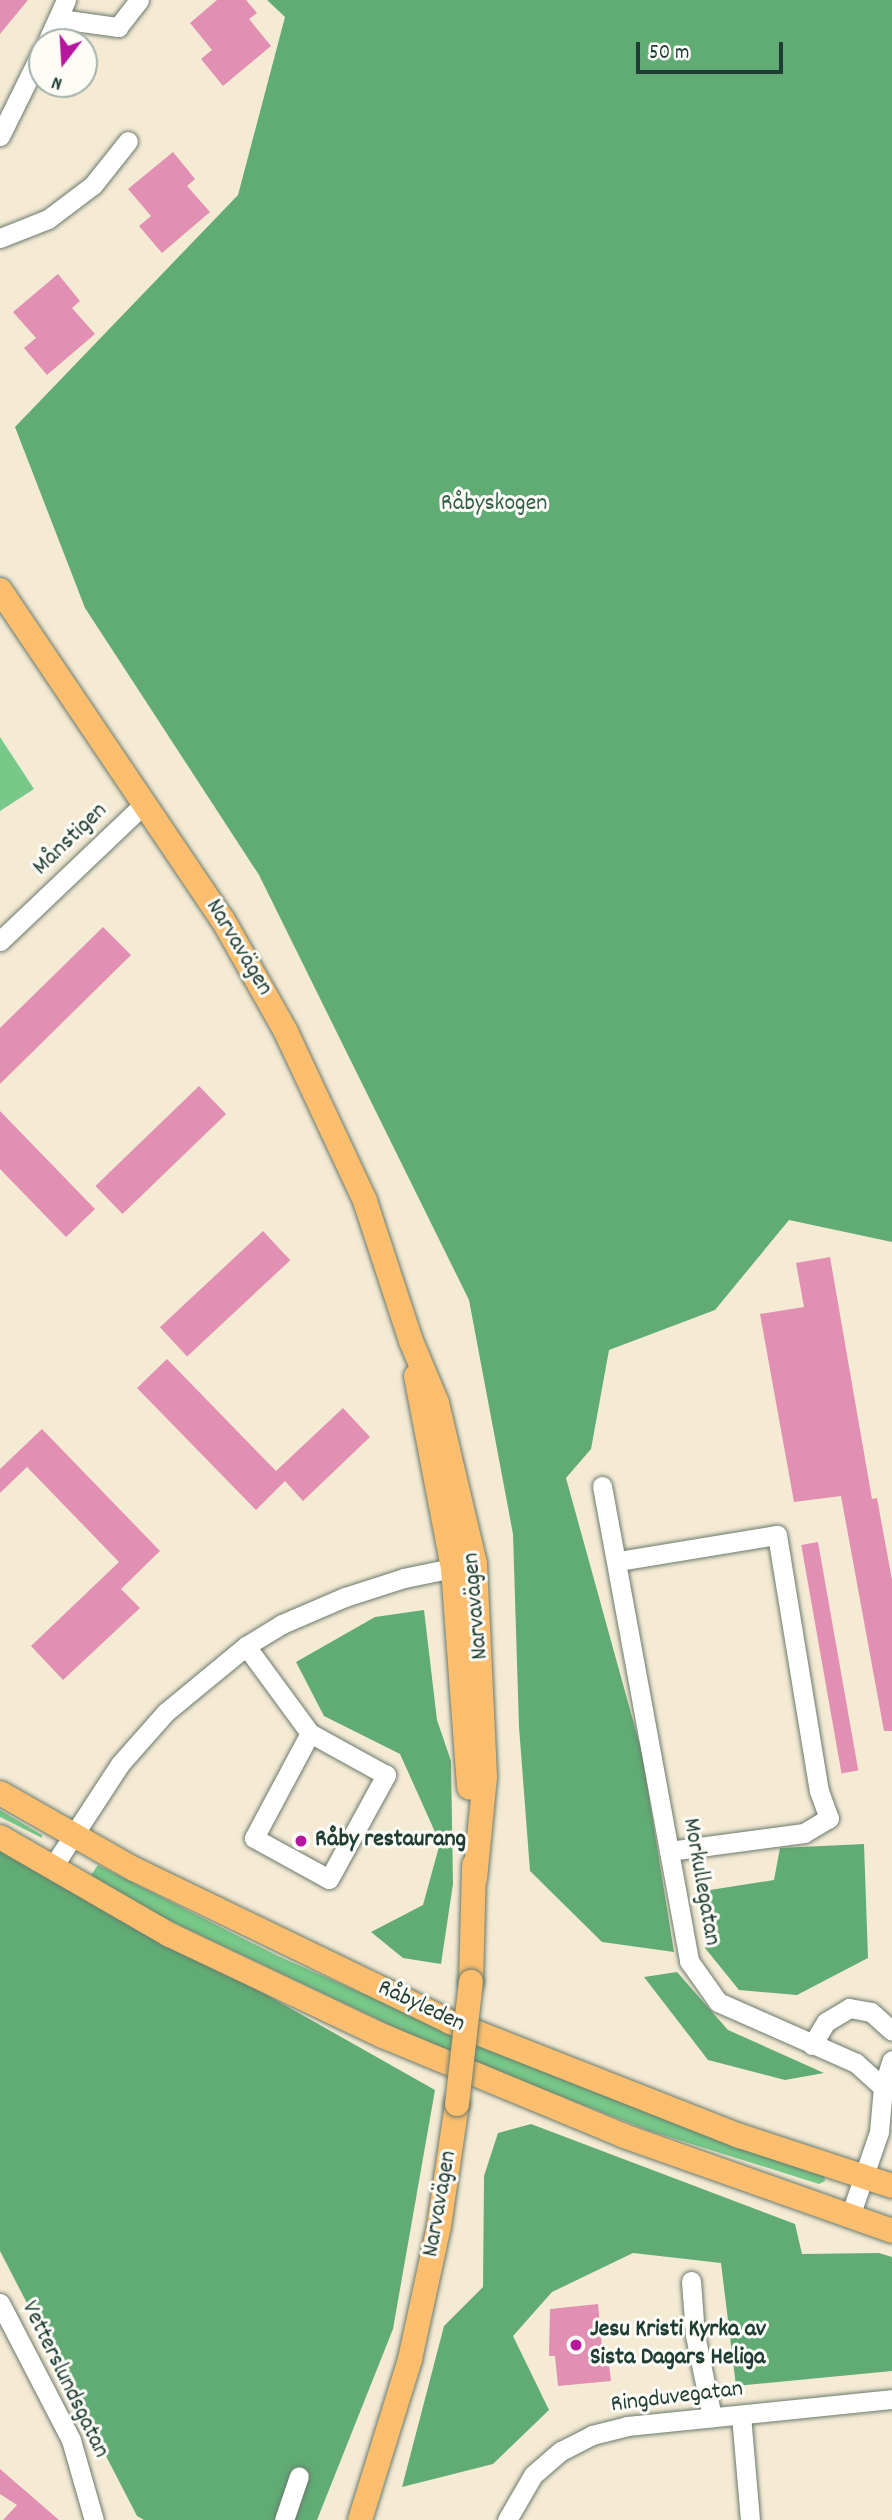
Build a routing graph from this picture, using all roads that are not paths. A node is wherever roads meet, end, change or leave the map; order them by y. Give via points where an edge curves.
1 (66, 0) edge
2 (139, 0) edge
3 (60, 19) junction
4 (55, 28) edge
5 (28, 79) edge
6 (0, 136) edge
7 (128, 141) dead end
8 (0, 238) edge
9 (0, 590) edge
10 (145, 804) junction
11 (0, 941) edge
12 (602, 1486) dead end
13 (618, 1561) junction
14 (464, 1566) junction
15 (246, 1646) junction
16 (310, 1733) junction
17 (0, 1793) edge
18 (72, 1832) junction
19 (0, 1837) edge
20 (669, 1851) junction
21 (52, 1868) junction
22 (892, 2031) edge
23 (812, 2045) junction
24 (892, 2060) edge
25 (883, 2087) junction
26 (862, 2177) junction
27 (892, 2186) edge
28 (850, 2216) junction
29 (892, 2231) edge
30 (691, 2281) dead end
31 (0, 2303) edge
32 (892, 2399) edge
33 (741, 2415) junction
34 (712, 2417) junction
35 (299, 2476) dead end
36 (94, 2520) edge
37 (284, 2520) edge
38 (360, 2520) edge
39 (507, 2520) edge
40 (750, 2520) edge

1 - 3 street
2 - 3 street via 118,27
3 - 4 street
5 - 6 street
7 - 8 street via 93,185 48,219
9 - 10 main road, Narvavägen
10 - 11 street, Månstigen
10 - 14 main road, Narvavägen via 223,920 286,1032 365,1201 411,1341
12 - 13 street, Morkullegatan
13 - 20 street, Morkullegatan
13 - 20 street via 777,1535 819,1791 829,1818 804,1833
14 - 15 street via 345,1597 282,1624
14 - 38 main road, Narvavägen, bridge via 475,1879 471,1982 439,2226 410,2359
15 - 16 street
15 - 18 street via 166,1712 120,1764
16 - 16 street via 254,1838 329,1879 386,1775
17 - 18 main road, Råbyleden
18 - 21 street
18 - 26 main road, Råbyleden via 145,1875 450,2022 740,2136
19 - 21 main road, Råbyleden
20 - 23 street, Morkullegatan via 689,1961 700,1981 718,2002
21 - 28 main road, Råbyleden via 170,1935 383,2036 624,2136
22 - 23 street via 871,2012 849,2008 826,2022
23 - 25 street, Morkullegatan via 856,2063
24 - 25 street
25 - 26 street via 879,2132
26 - 27 main road, Råbyleden
26 - 28 street
28 - 29 main road, Råbyleden
30 - 34 street via 695,2335
31 - 36 street, Vetterslundsgatan via 71,2440
32 - 33 street, Ringduvegatan
33 - 34 street, Ringduvegatan
33 - 40 street
34 - 39 street, Ringduvegatan via 627,2426 592,2435 561,2451 533,2475
35 - 37 street

